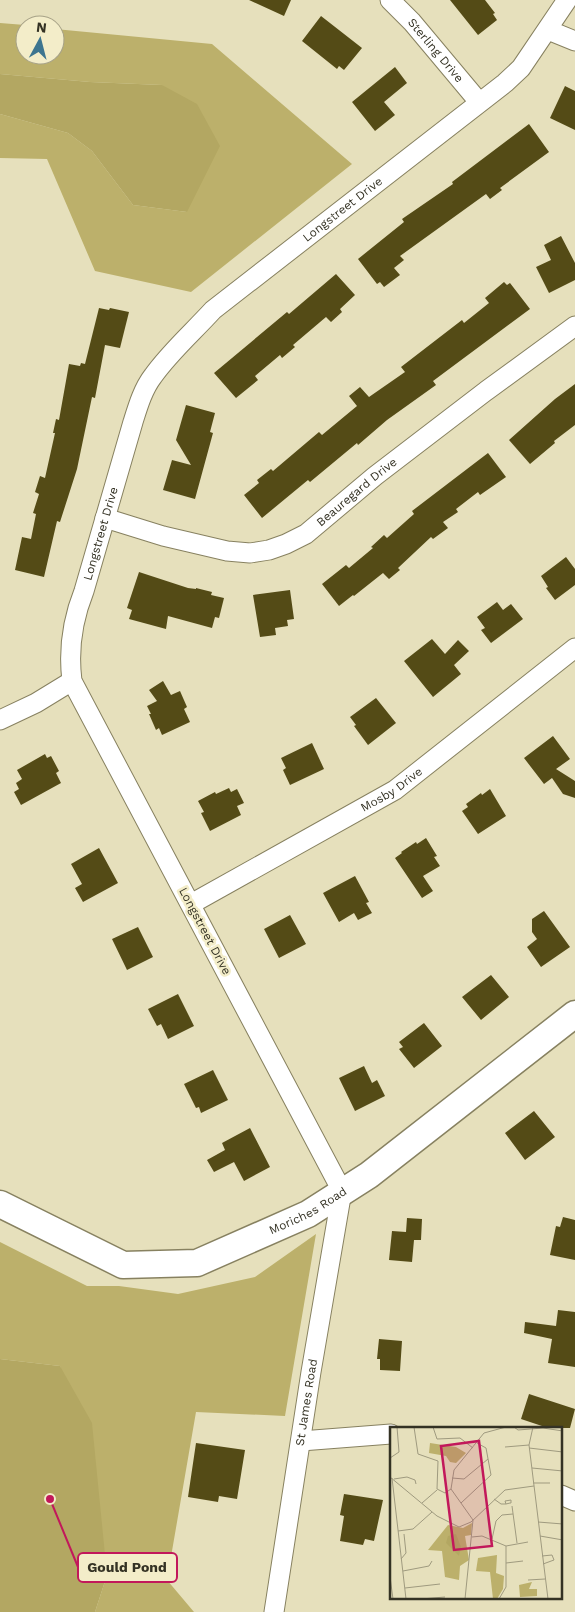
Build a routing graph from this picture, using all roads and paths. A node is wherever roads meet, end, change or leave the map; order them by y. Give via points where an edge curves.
1 (390, 0) edge
2 (567, 0) edge
3 (548, 30) junction
4 (575, 41) edge
5 (479, 102) junction
6 (575, 326) edge
7 (105, 518) junction
8 (575, 648) edge
9 (72, 681) junction
10 (0, 720) edge
11 (191, 904) junction
12 (575, 1014) edge
13 (342, 1192) junction
14 (0, 1204) edge
15 (390, 1434) edge
16 (301, 1441) junction
17 (562, 1495) edge
18 (575, 1501) edge
19 (274, 1612) edge

1 - 5 street, Sterling Drive
2 - 3 street, Longstreet Drive
3 - 4 street
3 - 5 street, Longstreet Drive via 520,68
5 - 7 street, Longstreet Drive via 213,310 177,346 152,376 140,399
6 - 7 street, Beauregard Drive via 390,465 306,534 286,544 250,553 227,551
7 - 9 street, Longstreet Drive via 77,609 69,658
8 - 11 street, Mosby Drive via 394,790
9 - 10 street
9 - 11 street, Longstreet Drive
11 - 13 street, Longstreet Drive
12 - 13 street, Moriches Road via 369,1175
13 - 14 street, Moriches Road via 308,1214 197,1263 123,1265
13 - 16 street, St James Road
15 - 16 street
16 - 19 street, St James Road
17 - 18 street

